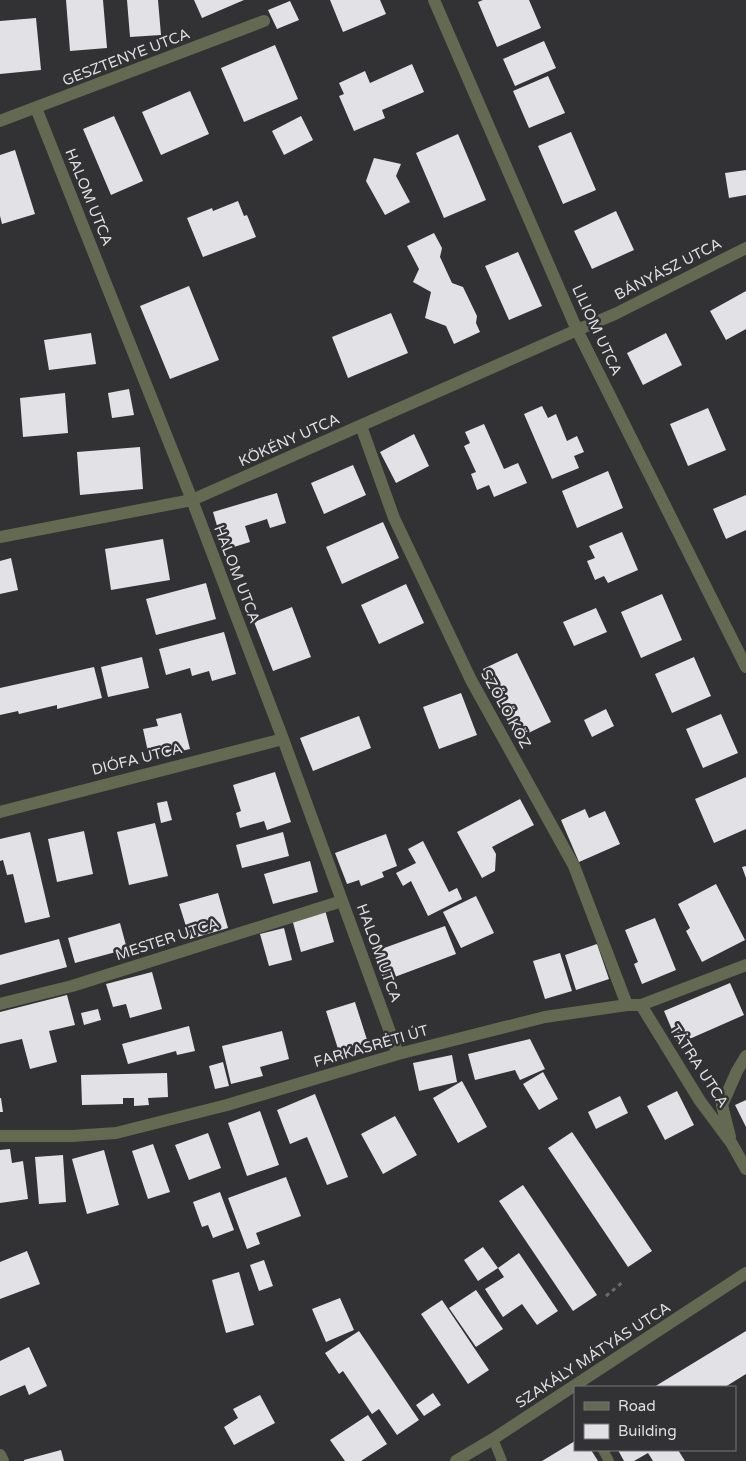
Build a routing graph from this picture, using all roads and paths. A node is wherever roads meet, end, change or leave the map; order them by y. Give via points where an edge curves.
1 (434, 0) edge
2 (264, 22) dead end
3 (36, 108) junction
4 (0, 121) edge
5 (746, 248) edge
6 (577, 330) junction
7 (361, 426) junction
8 (192, 500) junction
9 (0, 537) edge
10 (746, 667) edge
11 (283, 739) junction
12 (0, 812) edge
13 (342, 901) junction
14 (746, 965) edge
15 (0, 1004) edge
16 (627, 1005) junction
17 (641, 1005) junction
18 (398, 1054) junction
19 (746, 1056) edge
20 (0, 1136) edge
21 (732, 1144) junction
22 (746, 1169) edge
23 (746, 1273) edge
24 (624, 1281) dead end
25 (606, 1296) dead end
26 (575, 1386) edge
27 (574, 1387) edge
28 (493, 1440) junction
29 (0, 1455) edge
30 (3, 1461) edge
31 (456, 1461) edge
32 (502, 1461) edge

1 - 6 street, LILIOM UTCA
2 - 3 street, GESZTENYE UTCA
3 - 4 street, GESZTENYE UTCA
3 - 8 street, HALOM UTCA
5 - 6 street, BÁNYÁSZ UTCA
6 - 7 street, KÖKÉNY UTCA
6 - 10 street, LILIOM UTCA
7 - 8 street, KÖKÉNY UTCA
7 - 16 street, SZŐLŐ KÖZ via 394,518 471,680 574,866
8 - 9 street, KÖKÉNY UTCA
8 - 11 street, HALOM UTCA
11 - 12 street, DIÓFA UTCA
11 - 13 street, HALOM UTCA
13 - 15 street, MESTER UTCA via 72,986
13 - 18 street, HALOM UTCA
14 - 17 street, FARKASRÉTI ÚT
16 - 17 street, FARKASRÉTI ÚT
16 - 18 street, FARKASRÉTI ÚT via 545,1017
17 - 21 street, TÁTRA UTCA via 700,1101
18 - 20 street, FARKASRÉTI ÚT via 227,1105 116,1133
19 - 21 street, TÁTRA UTCA via 722,1105
21 - 22 street, TÁTRA UTCA
23 - 26 street, SZAKÁLY MÁTYÁS UTCA
24 - 25 path
27 - 28 street, SZAKÁLY MÁTYÁS UTCA
28 - 31 street, SZAKÁLY MÁTYÁS UTCA
28 - 32 lane
29 - 30 street

